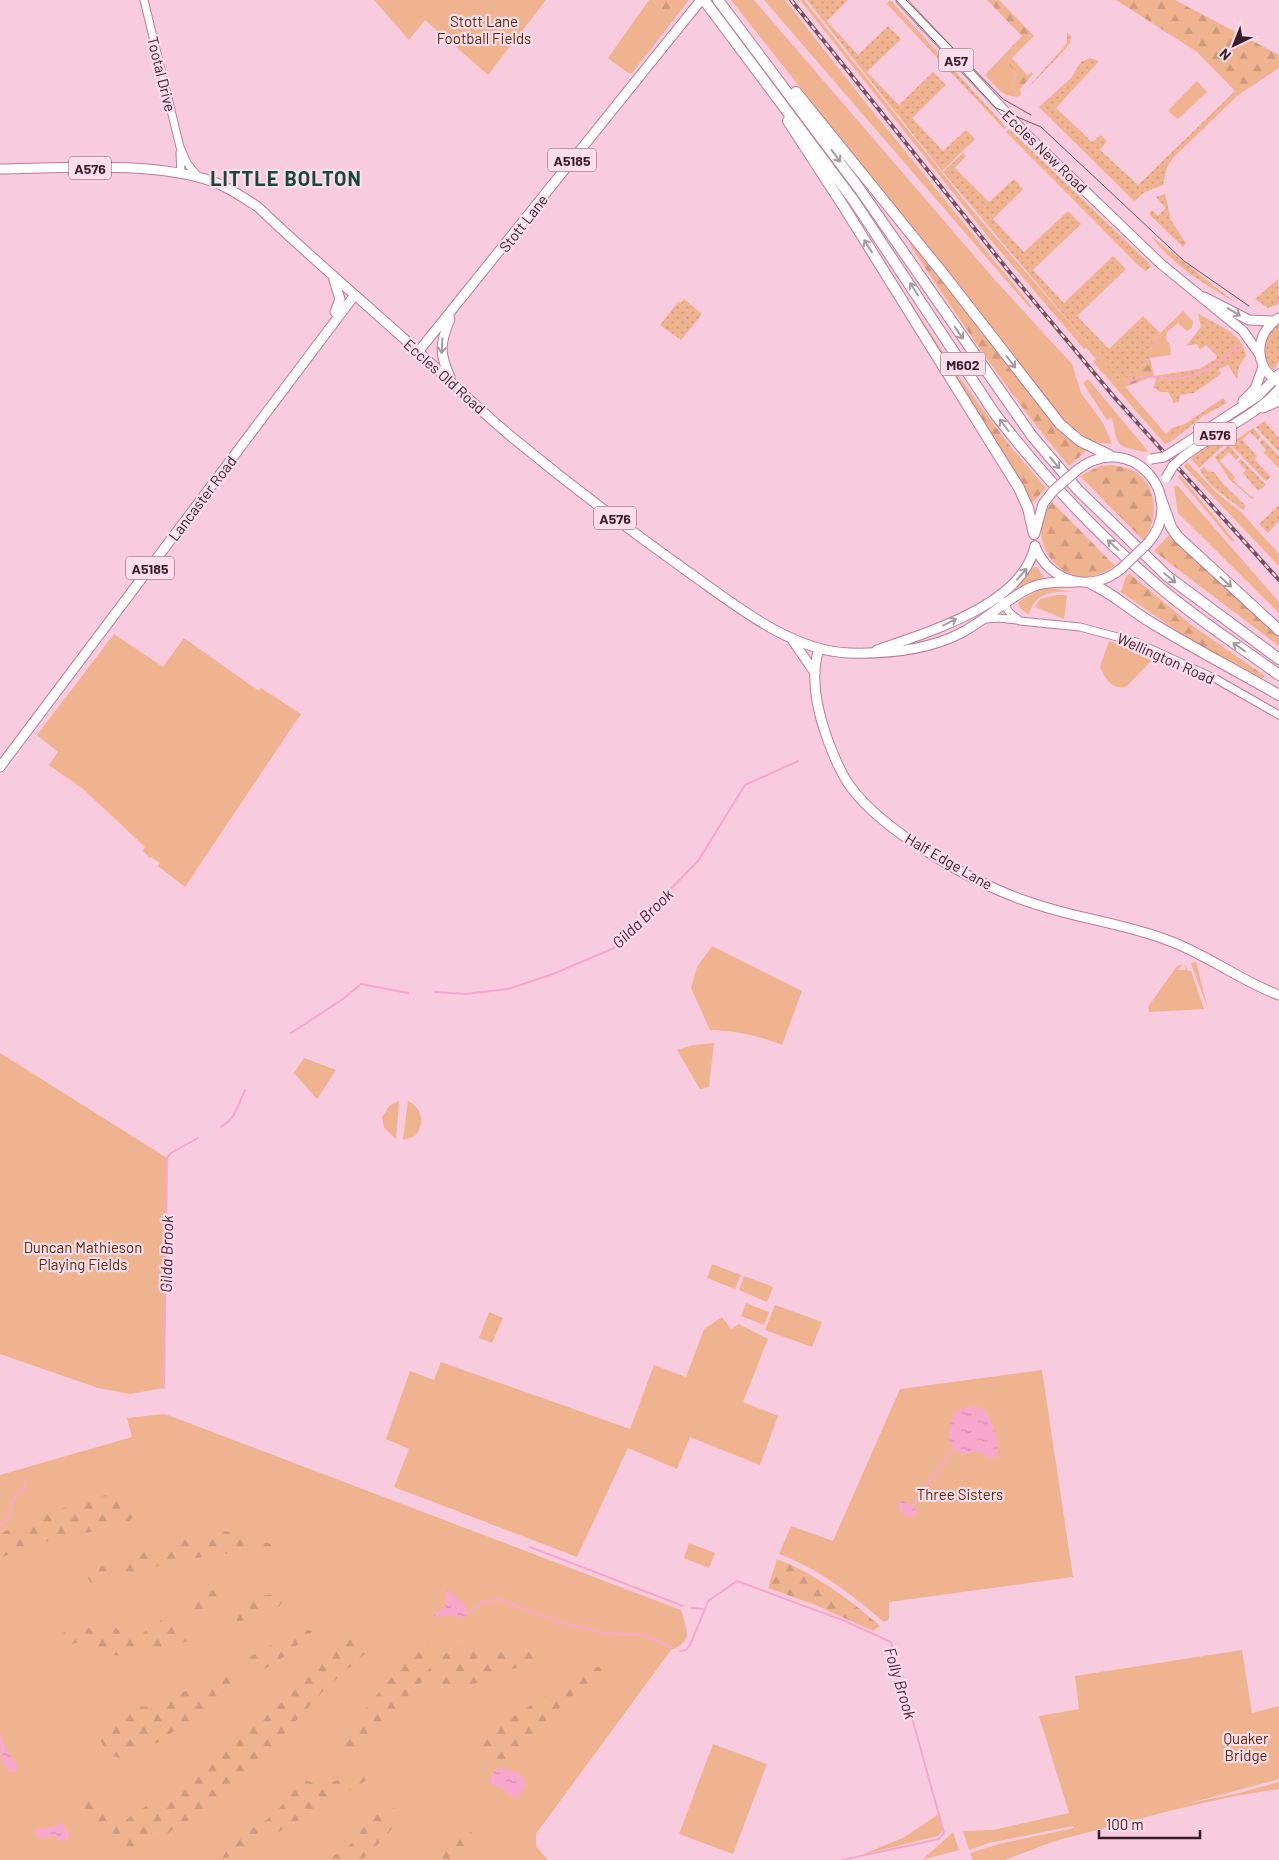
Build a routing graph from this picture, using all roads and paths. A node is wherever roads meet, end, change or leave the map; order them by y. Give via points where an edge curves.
1 (144, 0) edge
2 (702, 0) edge
3 (718, 0) edge
4 (901, 0) edge
5 (733, 19) junction
6 (720, 21) junction
7 (180, 147) junction
8 (0, 168) edge
9 (180, 174) junction
10 (199, 178) junction
11 (331, 276) junction
12 (1197, 294) junction
13 (354, 296) junction
14 (454, 309) junction
15 (1276, 320) edge
16 (332, 323) junction
17 (418, 352) junction
18 (1260, 355) junction
19 (1263, 367) junction
20 (1278, 378) edge
21 (452, 382) junction
22 (1279, 390) edge
23 (1279, 401) edge
24 (1249, 414) junction
25 (1223, 418) junction
26 (1108, 455) junction
27 (1132, 460) junction
28 (1160, 496) junction
29 (1034, 534) junction
30 (1035, 546) junction
31 (1076, 582) junction
32 (1090, 583) junction
33 (998, 596) junction
34 (1004, 606) junction
35 (986, 619) junction
36 (1020, 621) junction
37 (1279, 630) edge
38 (789, 637) junction
39 (819, 650) junction
40 (871, 652) junction
41 (1279, 659) edge
42 (815, 674) junction
43 (1279, 675) edge
44 (1279, 695) edge
45 (1279, 714) edge
46 (0, 767) edge
47 (1279, 995) edge

1 - 7 street, Tootal Drive
2 - 6 highway, M602
2 - 14 main road, Stott Lane / A5185
3 - 5 highway, M602
4 - 12 main road, Eccles New Road / A57 via 1028,136 1161,264
5 -> 26 highway, M602 via 810,108 1054,416 1080,441
5 -> 41 highway, M602 via 858,186 1032,436 1078,490 1167,576
29 -> 6 highway, M602 via 1023,496 819,168
43 -> 6 highway, M602 via 1157,585 1077,509 1020,446 854,201
7 - 9 street, Tootal Drive
7 - 10 street, Tootal Drive
8 - 9 main road, Eccles Old Road / A576 via 70,167
9 - 10 main road, Eccles Old Road / A576
10 - 11 main road, Eccles Old Road / A576 via 217,183 258,207
11 - 13 main road, Eccles Old Road / A576
11 - 16 main road, Lancaster Road / A5185 via 340,299
12 -> 15 main road, Eccles New Road / A57 via 1249,320
12 - 18 main road, Eccles New Road / A57 via 1243,331
13 - 16 main road, Lancaster Road / A5185
13 - 17 main road, Eccles Old Road / A576
14 - 17 main road, Stott Lane / A5185
14 -> 21 main road via 441,346 444,366
15 - 18 main road via 1263,335
16 - 46 main road, Lancaster Road / A5185
17 - 21 main road, Eccles Old Road / A576
18 - 19 main road
19 - 20 main road
19 - 25 main road, A576 via 1255,389
20 - 25 main road, A576 via 1258,396
21 - 38 main road, Eccles Old Road / A576 via 512,437 622,523 720,595
22 - 24 main road, A576
23 - 24 main road, A576
24 - 28 main road, A576, bridge via 1173,466
25 - 27 main road, A576, bridge via 1164,457
26 - 27 main road, A576
26 - 29 main road, A576, bridge via 1087,463 1048,496
27 - 28 main road via 1149,474
28 - 32 main road, A576, bridge via 1160,522 1147,544 1110,577
28 -> 37 highway via 1178,537
29 - 30 main road, A576
30 - 31 main road, A576 via 1049,568
33 -> 30 main road, A576 via 1024,574
31 - 32 main road, A576
31 - 34 main road, A576 via 1037,585 1024,590
32 - 44 highway via 1118,598 1150,622
33 - 34 street
40 -> 33 main road, A576 via 931,631
34 - 35 main road, A576
34 - 36 street
35 - 36 street, Wellington Road
35 - 40 main road, A576 via 959,635 926,646
36 - 45 street, Wellington Road via 1080,627 1136,642 1216,679
38 - 39 main road, Eccles Old Road / A576
38 - 42 main road
39 - 40 main road, Eccles Old Road / A576
39 - 42 main road, Half Edge Lane
42 - 47 main road, Half Edge Lane via 824,730 842,772 860,798 895,830 958,870 1002,892 1058,911 1117,924 1181,944

